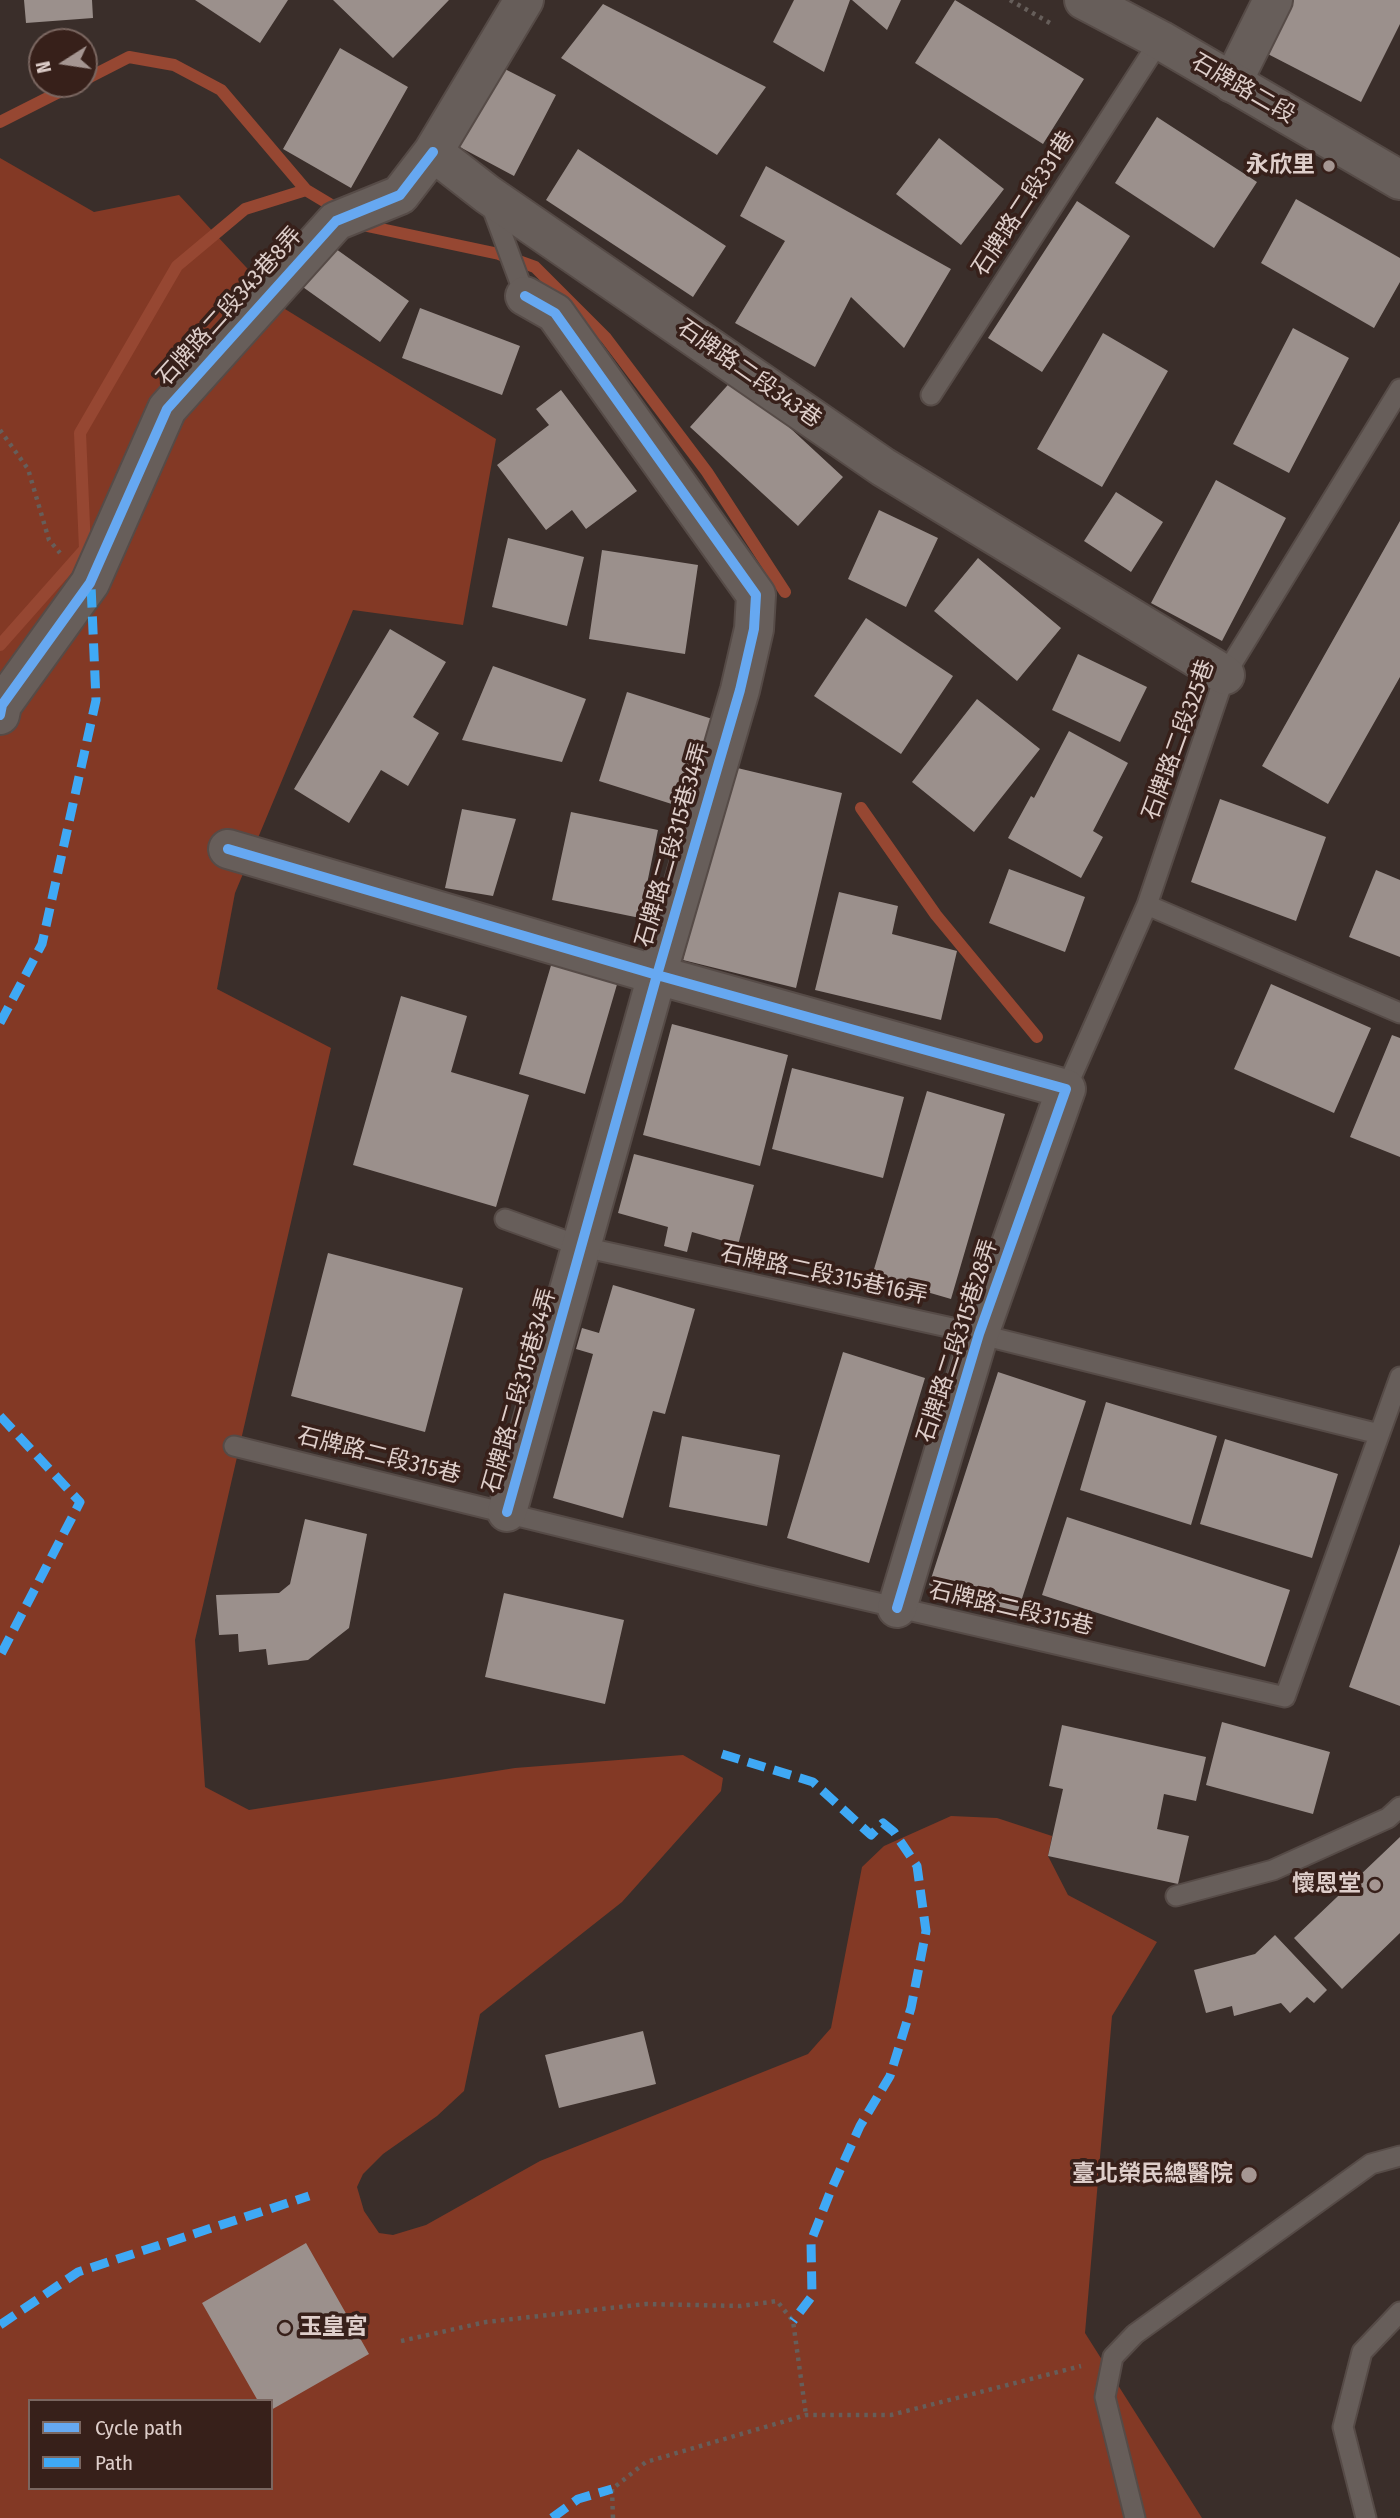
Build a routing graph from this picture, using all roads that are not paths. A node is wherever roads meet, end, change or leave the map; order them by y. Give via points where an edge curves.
1 (524, 0) edge
2 (1084, 0) edge
3 (1273, 0) edge
4 (1160, 40) junction
5 (1232, 83) junction
6 (433, 152) junction
7 (1400, 180) edge
8 (486, 194) junction
9 (526, 296) joint
10 (1400, 389) edge
11 (931, 395) dead end
12 (1225, 675) junction
13 (0, 715) edge
14 (228, 849) dead end
15 (1147, 905) junction
16 (657, 975) junction
17 (1400, 1013) edge
18 (1066, 1089) junction
19 (505, 1219) dead end
20 (583, 1247) junction
21 (979, 1334) junction
22 (1400, 1377) edge
23 (1379, 1434) junction
24 (234, 1446) dead end
25 (507, 1512) junction
26 (897, 1608) junction
27 (1400, 1807) edge
28 (1176, 1896) dead end
29 (1400, 2156) edge
30 (1400, 2312) edge
31 (1135, 2518) edge
32 (1366, 2518) edge

1 - 6 street
2 - 4 street, 石牌路二段
3 - 5 street
4 - 5 street, 石牌路二段
4 - 11 lane, 石牌路二段331巷
5 - 7 street, 石牌路二段
6 - 8 street, 石牌路二段343巷
6 - 13 street, 石牌路二段343巷8弄 via 400,195 336,221 167,409 90,583 2,705
8 - 9 lane
8 - 12 street, 石牌路二段343巷 via 883,467
9 - 16 street, 石牌路二段315巷34弄 via 555,313 757,596 740,690
10 - 12 lane, 石牌路二段325巷
12 - 15 lane, 石牌路二段325巷
14 - 16 street
15 - 17 lane
15 - 18 lane, 石牌路二段325巷
16 - 18 street
16 - 20 street, 石牌路二段315巷34弄
18 - 21 street, 石牌路二段315巷28弄
19 - 20 lane, 石牌路二段315巷16弄
20 - 21 lane, 石牌路二段315巷16弄
20 - 25 street, 石牌路二段315巷34弄
21 - 23 lane, 石牌路二段315巷16弄
21 - 26 street, 石牌路二段315巷28弄
22 - 23 lane, 石牌路二段315巷
23 - 26 lane, 石牌路二段315巷 via 1285,1697
24 - 25 lane, 石牌路二段315巷
25 - 26 lane, 石牌路二段315巷
27 - 28 lane via 1388,1818 1273,1870
29 - 31 lane via 1371,2164 1135,2334 1113,2357 1105,2397
30 - 32 lane via 1362,2352 1343,2427

